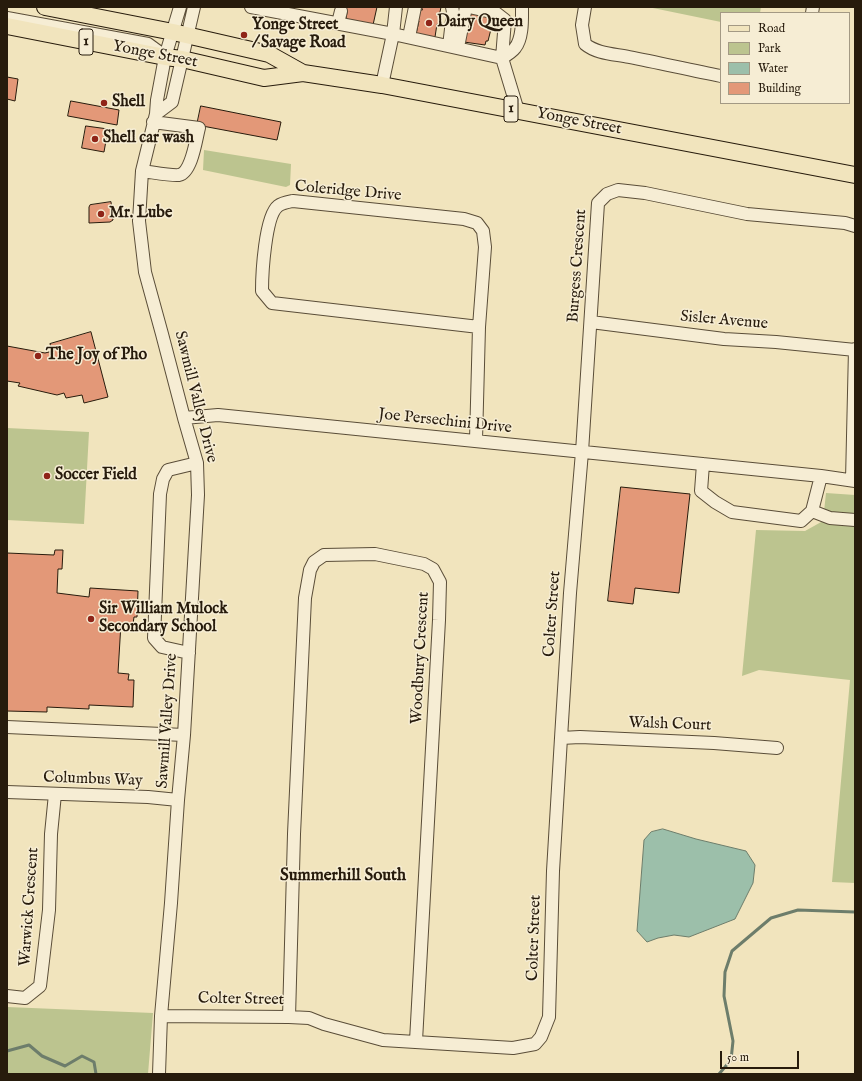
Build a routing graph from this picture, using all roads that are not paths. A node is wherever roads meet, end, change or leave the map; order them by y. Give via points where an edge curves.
1 (45, 7) edge
2 (180, 7) edge
3 (194, 7) edge
4 (251, 7) edge
5 (396, 7) edge
6 (414, 7) edge
7 (467, 7) edge
8 (522, 7) edge
9 (585, 7) edge
10 (452, 10) edge
11 (341, 11) dead end
12 (308, 12) edge
13 (7, 18) edge
14 (338, 23) junction
15 (7, 26) edge
16 (180, 34) junction
17 (393, 34) junction
18 (409, 38) junction
19 (453, 46) junction
20 (165, 57) junction
21 (502, 58) junction
22 (182, 59) junction
23 (303, 73) junction
24 (720, 76) edge
25 (382, 85) junction
26 (518, 111) junction
27 (155, 118) junction
28 (142, 171) junction
29 (855, 175) edge
30 (855, 226) edge
31 (591, 322) junction
32 (479, 326) junction
33 (855, 350) edge
34 (184, 418) junction
35 (476, 440) junction
36 (582, 452) junction
37 (197, 463) junction
38 (703, 464) junction
39 (821, 476) junction
40 (853, 481) edge
41 (812, 511) junction
42 (855, 520) edge
43 (189, 653) junction
44 (7, 727) edge
45 (184, 735) junction
46 (561, 738) junction
47 (777, 748) dead end
48 (7, 792) edge
49 (55, 794) junction
50 (178, 800) junction
51 (7, 996) edge
52 (161, 1016) junction
53 (289, 1017) junction
54 (416, 1041) junction
55 (159, 1074) edge

1 - 16 main road, Yonge Street / 1
2 - 16 street
3 - 16 street
4 - 12 street
5 - 17 street
6 - 18 street
7 - 19 street
7 - 21 street via 496,13 505,20
8 - 21 street via 518,44
9 - 24 street via 582,25 585,44 589,48
10 - 19 street
11 - 14 street
12 - 14 street
13 - 20 street via 148,44
14 - 17 street
15 - 20 main road, Yonge Street / 1
16 - 20 street, Sawmill Valley Drive
16 - 22 street
16 - 23 main road, Yonge Street / 1 via 269,54
17 - 18 street
17 - 25 street
18 - 19 street
19 - 21 street
20 - 22 main road, Yonge Street / 1
20 - 27 street, Sawmill Valley Drive
21 - 26 street
22 - 23 main road, Yonge Street / 1 via 264,78
22 - 27 street via 172,102
23 - 25 main road, Yonge Street / 1
25 - 26 main road, Yonge Street / 1
26 - 29 main road, Yonge Street / 1
27 - 28 street, Sawmill Valley Drive
27 - 28 street via 199,128 191,161 186,172 179,175
28 - 34 street, Sawmill Valley Drive via 139,221 145,272
30 - 31 street, Burgess Crescent via 748,214 618,190 607,194 598,203
31 - 33 street, Sisler Avenue via 724,339
31 - 36 street, Burgess Crescent
32 - 32 street, Coleridge Drive via 485,247 483,231 477,224 464,219 293,201 278,206 273,213 267,229 262,291 272,303
32 - 35 street, Coleridge Drive
33 - 40 street
34 - 35 street, Joe Persechini Drive via 218,415
34 - 37 street, Sawmill Valley Drive
35 - 36 street, Joe Persechini Drive
36 - 38 street, Joe Persechini Drive
36 - 46 street, Colter Street
37 - 43 street, Sawmill Valley Drive via 198,495
37 - 43 street via 168,470 163,479 160,494 155,608 154,638 162,647
38 - 39 street, Joe Persechini Drive
38 - 41 street via 701,491 732,512 801,521
39 - 40 street, Joe Persechini Drive
39 - 41 street
41 - 42 street via 830,518
43 - 45 street, Sawmill Valley Drive
44 - 45 street
45 - 50 street, Sawmill Valley Drive
46 - 47 street, Walsh Court via 714,742
46 - 54 street, Colter Street via 553,871 549,1017 541,1037 535,1044 513,1048
48 - 49 street, Columbus Way
49 - 50 street, Columbus Way
49 - 51 street, Warwick Crescent via 48,910 40,986 25,998
50 - 52 street, Sawmill Valley Drive
52 - 53 street, Colter Street
52 - 55 street, Sawmill Valley Drive
53 - 54 street, Colter Street via 309,1018 383,1040
53 - 54 street, Woodbury Crescent via 305,598 310,570 314,562 324,555 375,554 424,564 433,569 440,582

